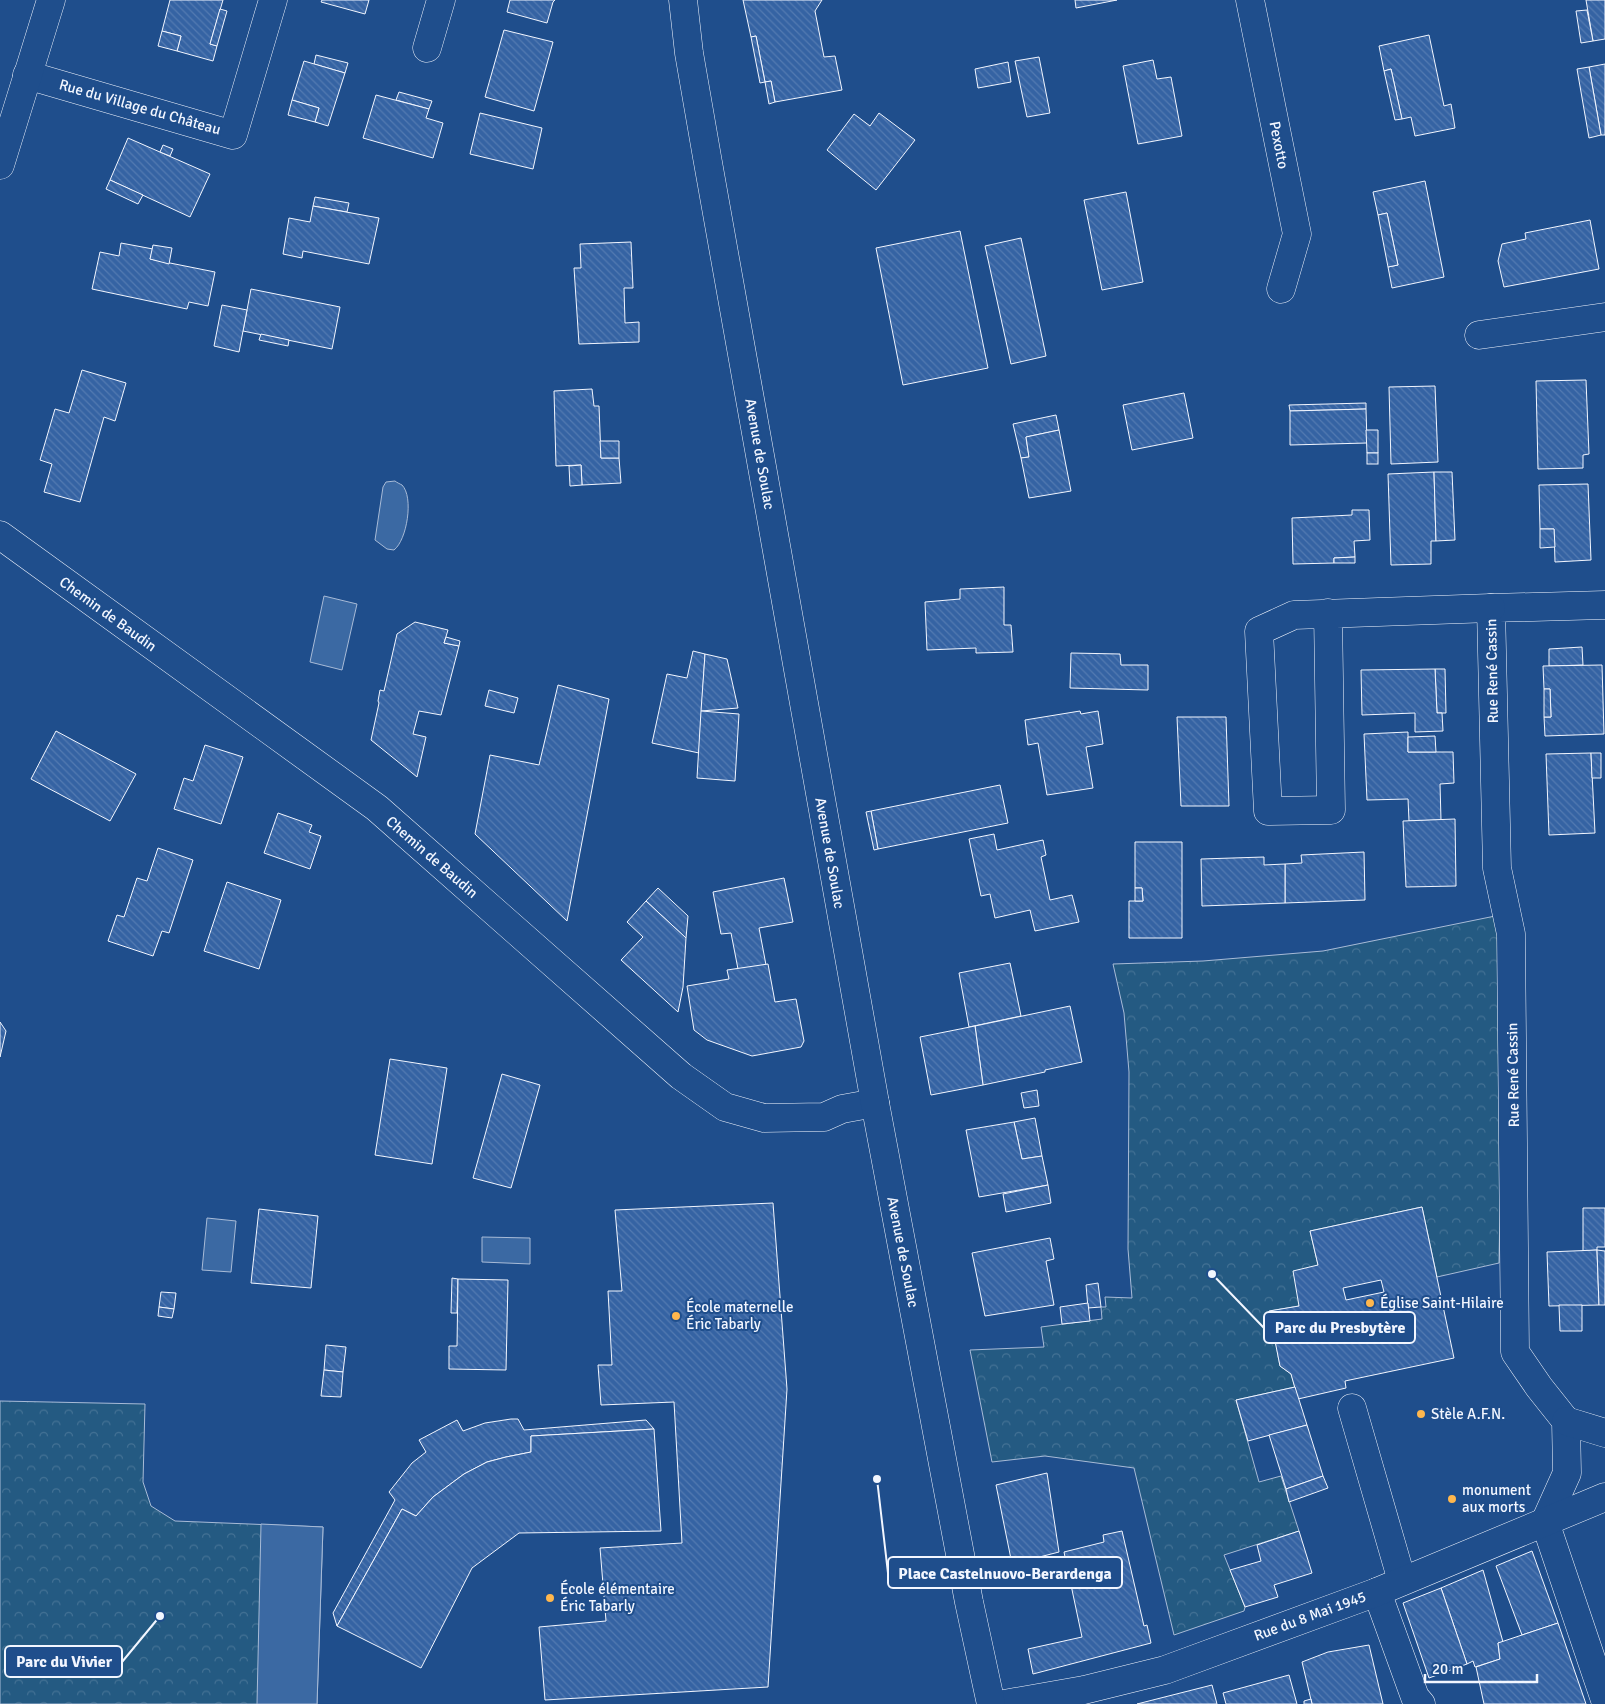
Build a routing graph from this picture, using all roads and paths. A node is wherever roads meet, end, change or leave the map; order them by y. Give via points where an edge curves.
1 (52, 0) edge
2 (273, 0) edge
3 (441, 0) edge
4 (683, 0) edge
5 (1250, 0) edge
6 (427, 48) dead end
7 (28, 75) junction
8 (0, 165) edge
9 (1281, 290) dead end
10 (1605, 318) edge
11 (1479, 335) dead end
12 (0, 535) edge
13 (1605, 605) edge
14 (1491, 608) junction
15 (1328, 613) junction
16 (875, 1103) junction
17 (1352, 1408) dead end
18 (1566, 1421) junction
19 (1605, 1433) edge
20 (1605, 1497) edge
21 (1545, 1522) junction
22 (1402, 1581) junction
23 (1376, 1592) junction
24 (1086, 1697) edge
25 (1605, 1700) edge
26 (991, 1704) edge
27 (1004, 1704) edge
28 (1421, 1704) edge

1 - 7 street
2 - 7 street, Rue du Village du Château via 233,134
3 - 6 street
4 - 16 street, Avenue de Soulac via 707,157
5 - 9 street, Pexotto via 1297,234
7 - 8 street
10 - 11 street
12 - 16 street, Chemin de Baudin via 377,808 680,1076 725,1107 764,1118 824,1117
13 - 14 street, Rue René Cassin
14 - 15 street, Rue René Cassin
14 - 18 street, Rue René Cassin via 1497,868 1511,934 1516,1352
15 - 15 street, Rue René Cassin via 1294,615 1259,631 1268,811 1331,810
16 - 26 street, Avenue de Soulac
17 - 22 street
18 - 19 street
18 - 21 street via 1567,1473
20 - 21 street, Rue du 8 Mai 1945
21 - 22 street, Rue du 8 Mai 1945
21 - 25 street
22 - 23 street, Rue du 8 Mai 1945
23 - 24 street, Rue du 8 Mai 1945
23 - 28 street via 1415,1697
24 - 27 street, Rue du 8 Mai 1945

